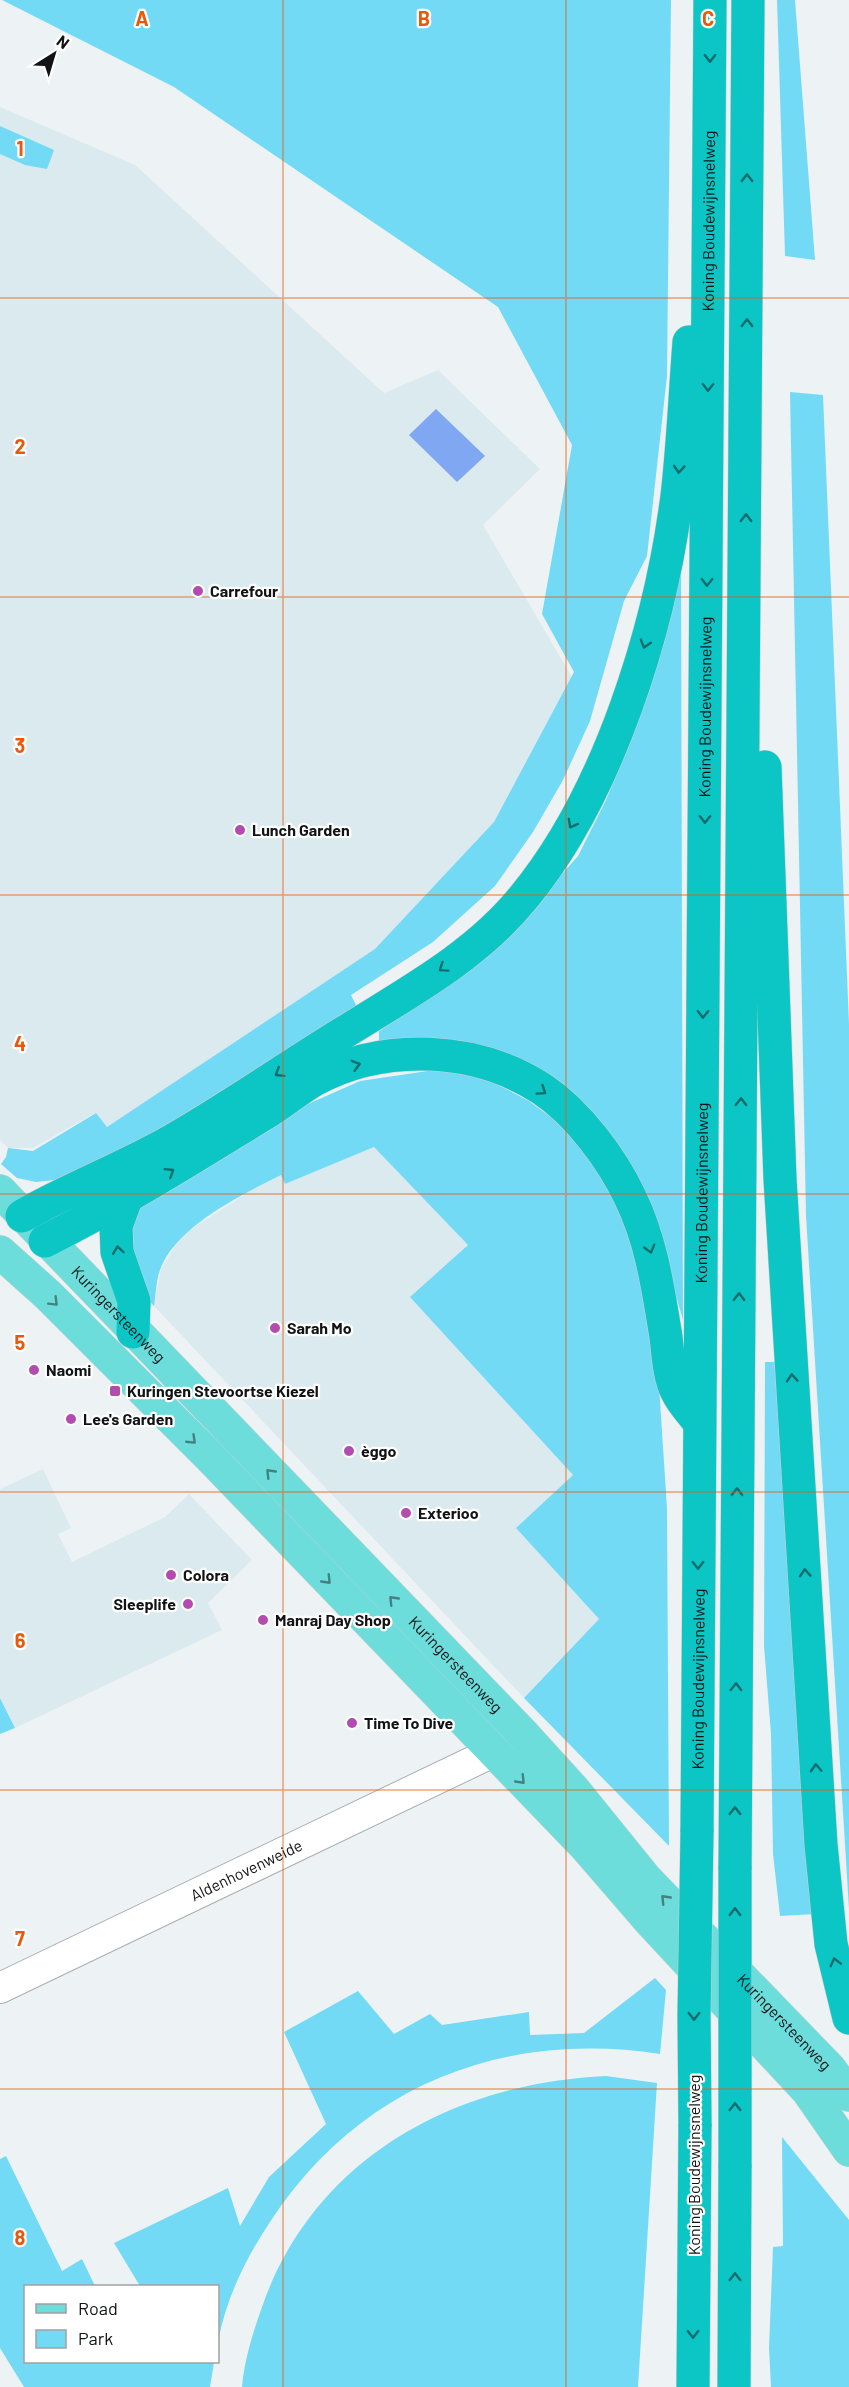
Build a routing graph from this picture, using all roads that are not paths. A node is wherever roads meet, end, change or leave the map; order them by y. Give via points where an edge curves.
1 (710, 0) edge
2 (748, 0) edge
3 (710, 265) junction
4 (745, 679) junction
5 (0, 1191) edge
6 (126, 1199) junction
7 (11, 1222) edge
8 (45, 1241) junction
9 (4, 1260) edge
10 (133, 1332) junction
11 (699, 1422) junction
12 (493, 1752) junction
13 (0, 1988) edge
14 (849, 2018) edge
15 (849, 2094) edge
16 (849, 2150) edge
17 (734, 2336) junction
18 (693, 2387) edge
19 (734, 2387) edge
20 (755, 2387) edge

1 -> 3 highway, Koning Boudewijnsnelweg
4 -> 2 highway
3 -> 7 highway via 690,327 677,496 647,635 620,723 596,780 564,839 523,898 477,944 410,992 165,1144
3 -> 11 highway, Koning Boudewijnsnelweg
14 -> 4 highway via 831,1944 821,1845 780,1179 763,713
17 -> 4 highway, bridge
5 - 7 main road, Kuringersteenweg
6 - 8 highway
10 -> 6 highway via 134,1301 117,1252 116,1226
6 -> 11 highway via 315,1080 356,1064 401,1054 445,1054 489,1064 543,1090 578,1121 616,1167 651,1252 676,1392
7 - 8 main road, Kuringersteenweg
8 - 9 main road
8 - 10 main road, Kuringersteenweg
9 -> 12 main road, Kuringersteenweg via 210,1457
15 -> 10 main road, Kuringersteenweg via 830,2069 645,1878 523,1734
11 -> 18 highway, Koning Boudewijnsnelweg, bridge
12 - 13 street, Aldenhovenweide
12 -> 16 main road, Kuringersteenweg via 586,1846 649,1920 808,2091
17 - 19 highway
17 - 20 highway via 754,2374

